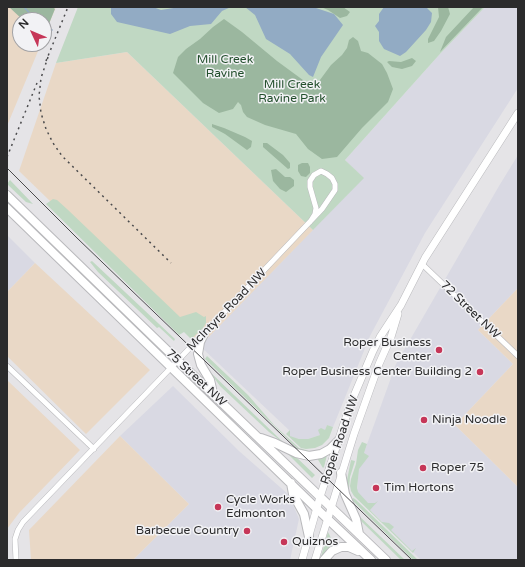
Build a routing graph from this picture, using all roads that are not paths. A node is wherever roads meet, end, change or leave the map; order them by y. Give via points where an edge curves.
1 (518, 113) edge
2 (7, 195) edge
3 (7, 208) edge
4 (310, 222) junction
5 (422, 264) junction
6 (401, 305) junction
7 (204, 334) junction
8 (518, 356) edge
9 (178, 361) junction
10 (7, 366) edge
11 (172, 368) junction
12 (213, 393) junction
13 (258, 437) junction
14 (338, 440) junction
15 (94, 449) junction
16 (341, 473) junction
17 (292, 483) junction
18 (320, 497) junction
19 (330, 507) junction
20 (317, 509) junction
21 (327, 519) junction
22 (359, 534) junction
23 (309, 537) junction
24 (368, 557) edge
25 (16, 560) edge
26 (302, 560) edge
27 (315, 560) edge
28 (324, 560) edge
29 (386, 560) edge

1 - 5 main road, Roper Road NW
2 - 9 main road, 75 Street NW
3 - 11 main road, 75 Street NW
4 - 4 street, McIntyre Road NW via 316,208 310,180 321,171 332,178 335,190
4 - 7 street, McIntyre Road NW
5 - 6 main road, Roper Road NW
5 - 8 street, 72 Street NW
6 - 14 main road, Roper Road NW via 380,337 369,360
6 - 16 main road, Roper Road NW
7 - 9 street, McIntyre Road NW
7 - 12 main road via 198,354
9 - 11 street, McIntyre Road NW
9 - 12 main road, 75 Street NW
10 - 15 street
11 - 15 street, McIntyre Road NW
11 - 17 main road, 75 Street NW
12 - 13 main road, 75 Street NW
13 - 14 main road via 309,456 321,454
13 - 18 main road, 75 Street NW
14 - 18 main road, Roper Road NW
15 - 25 street, McIntyre Road NW via 20,526 15,539
16 - 19 main road, Roper Road NW
16 - 22 main road via 345,494 356,519
17 - 20 main road, 75 Street NW
17 - 23 main road via 293,494 304,514
18 - 19 main road, 75 Street NW
18 - 20 main road, Roper Road NW
19 - 21 main road, Roper Road NW
19 - 22 main road, 75 Street NW
20 - 21 main road, 75 Street NW
20 - 23 main road, Roper Road NW
21 - 24 main road, 75 Street NW
21 - 27 main road, Roper Road NW
22 - 29 main road, 75 Street NW
23 - 26 main road, Roper Road NW
24 - 28 main road via 349,547 343,547 332,551

